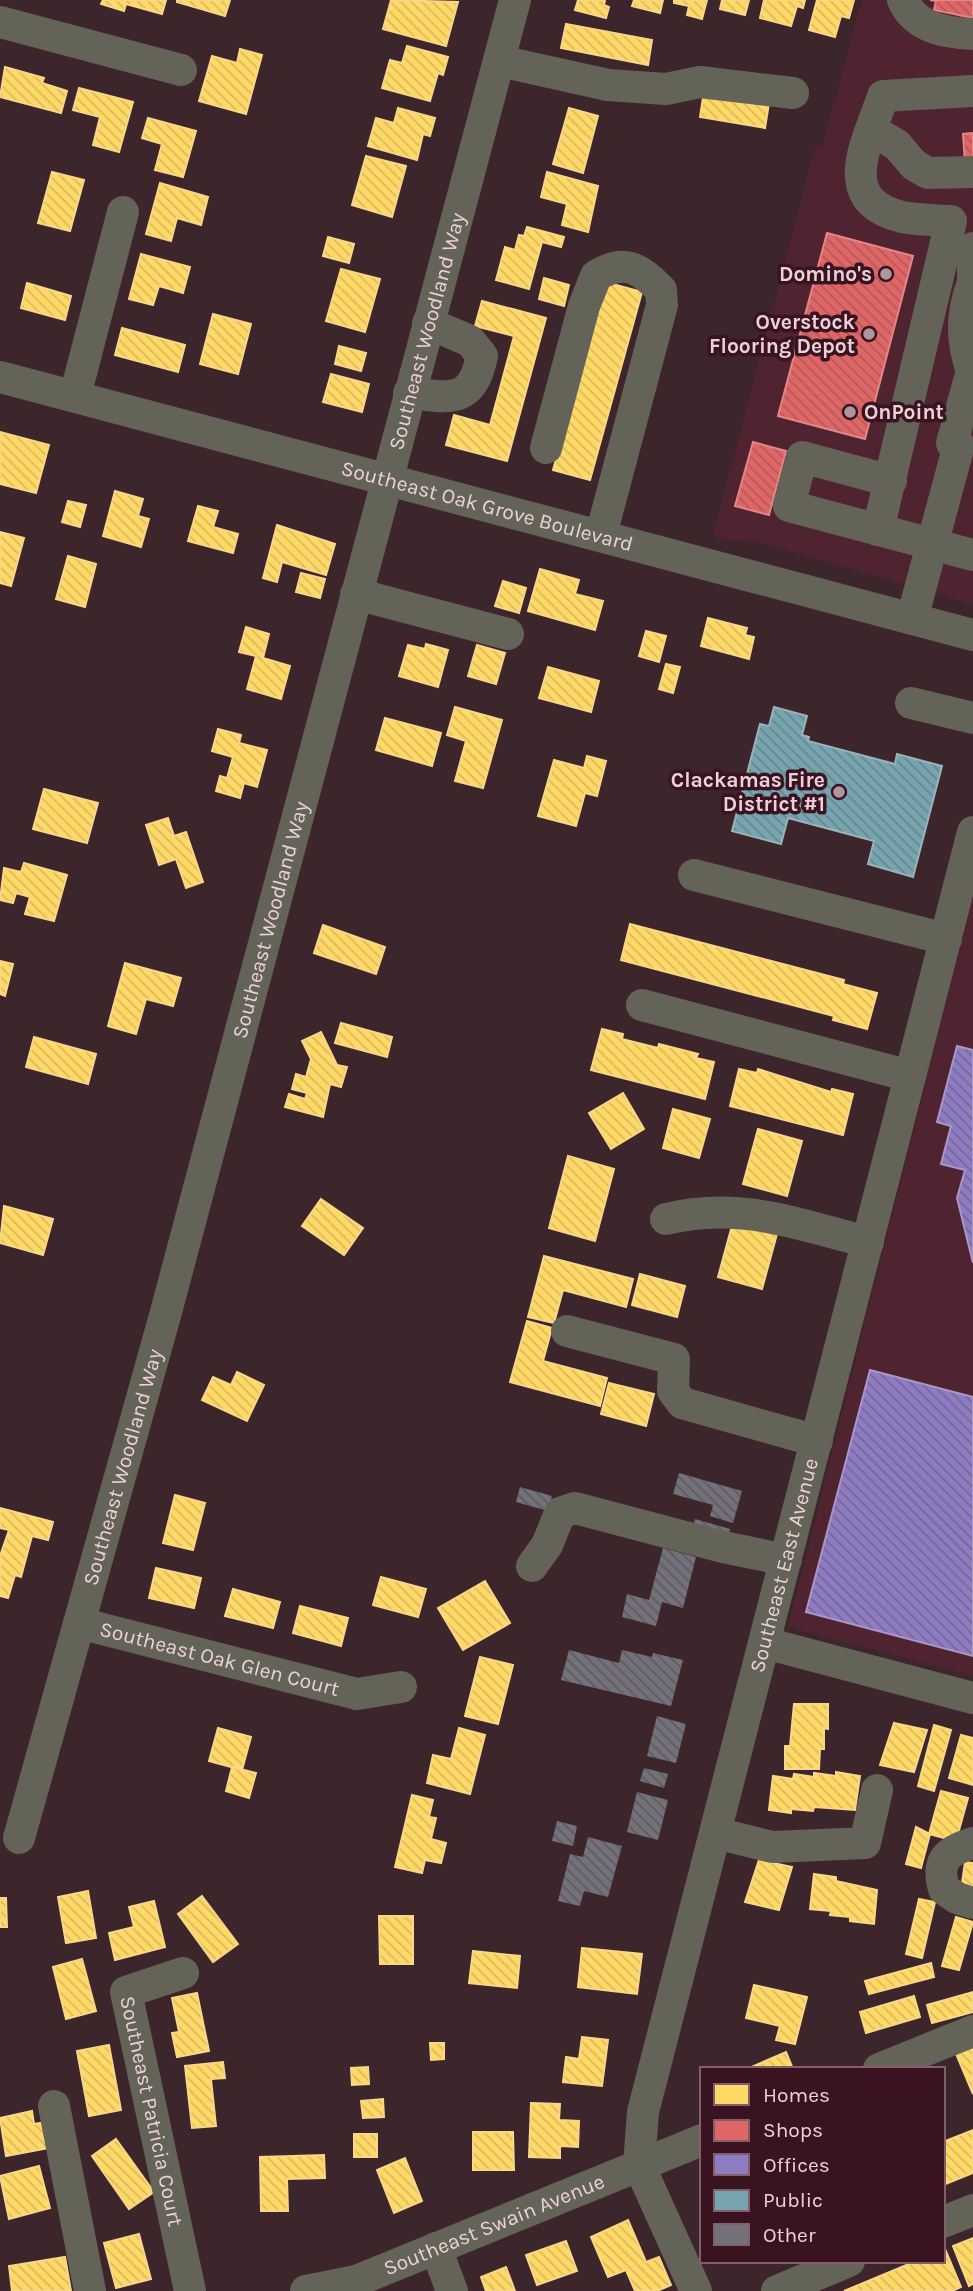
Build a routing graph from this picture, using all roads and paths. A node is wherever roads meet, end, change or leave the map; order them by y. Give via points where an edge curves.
1 (515, 0) edge
2 (904, 2) edge
3 (0, 22) edge
4 (973, 24) edge
5 (973, 34) edge
6 (499, 61) junction
7 (181, 70) dead end
8 (973, 91) edge
9 (793, 93) dead end
10 (872, 130) junction
11 (973, 172) edge
12 (123, 212) dead end
13 (973, 248) edge
14 (972, 292) edge
15 (428, 323) junction
16 (972, 370) edge
17 (0, 377) edge
18 (409, 393) junction
19 (75, 396) junction
20 (901, 429) junction
21 (961, 446) edge
22 (546, 448) dead end
23 (386, 479) junction
24 (891, 481) junction
25 (878, 530) junction
26 (601, 535) junction
27 (932, 544) junction
28 (973, 555) edge
29 (356, 594) junction
30 (912, 619) junction
31 (508, 634) dead end
32 (973, 635) edge
33 (911, 703) dead end
34 (973, 718) edge
35 (973, 832) edge
36 (694, 875) dead end
37 (946, 939) junction
38 (642, 1005) dead end
39 (910, 1076) junction
40 (666, 1219) dead end
41 (868, 1242) junction
42 (567, 1331) dead end
43 (817, 1441) junction
44 (786, 1560) junction
45 (532, 1566) dead end
46 (79, 1623) junction
47 (765, 1643) junction
48 (401, 1687) dead end
49 (973, 1698) edge
50 (877, 1790) dead end
51 (716, 1833) junction
52 (19, 1838) dead end
53 (973, 1843) edge
54 (973, 1903) edge
55 (183, 1973) dead end
56 (973, 2031) edge
57 (884, 2067) edge
58 (54, 2106) dead end
59 (698, 2151) edge
60 (639, 2165) junction
61 (973, 2210) edge
62 (945, 2221) edge
63 (436, 2248) junction
64 (844, 2263) edge
65 (90, 2291) edge
66 (190, 2291) edge
67 (306, 2291) edge
68 (452, 2291) edge
69 (696, 2291) edge
70 (777, 2291) edge

1 - 6 street, Southeast Woodland Way
2 - 4 street via 929,14
2 - 5 street via 915,18 934,28
3 - 7 street
6 - 9 street via 608,85 666,89 700,82
6 - 15 street, Southeast Woodland Way
8 - 10 street via 883,96
10 - 11 street via 928,173
10 - 20 street via 858,177 874,205 902,217 951,222
12 - 19 street
13 - 14 street
14 - 16 street via 964,310 963,345
15 - 18 street, Southeast Woodland Way
15 - 18 street via 470,341 482,356 478,372 462,394
16 - 21 street
17 - 19 street, Southeast Oak Grove Boulevard
18 - 23 street, Southeast Woodland Way
19 - 23 street, Southeast Oak Grove Boulevard
20 - 21 street
20 - 24 street
21 - 27 street
22 - 26 street via 596,276 622,264 637,267 661,290 662,305
23 - 26 street, Southeast Oak Grove Boulevard
23 - 29 street, Southeast Woodland Way
24 - 25 street
24 - 25 street via 802,457 789,506
25 - 27 street
26 - 30 street, Southeast Oak Grove Boulevard
27 - 28 street
27 - 30 street
29 - 31 street
29 - 46 street, Southeast Woodland Way
30 - 32 street, Southeast Oak Grove Boulevard
33 - 34 street
35 - 37 street, Southeast East Avenue
36 - 37 street
37 - 39 street, Southeast East Avenue
38 - 39 street
39 - 41 street, Southeast East Avenue
40 - 41 street via 726,1210
41 - 43 street, Southeast East Avenue
42 - 43 street via 674,1359 673,1391 682,1403
43 - 44 street, Southeast East Avenue
44 - 45 street via 575,1508 561,1513
44 - 47 street, Southeast East Avenue
46 - 48 street, Southeast Oak Glen Court via 357,1694
46 - 52 street, Southeast Woodland Way
47 - 49 street
47 - 51 street, Southeast East Avenue
50 - 51 street via 865,1843 772,1847
51 - 60 street, Southeast East Avenue via 643,2112
53 - 54 street via 944,1858 939,1873 943,1889
55 - 66 street, Southeast Patricia Court via 126,1992
56 - 57 street
58 - 65 street
59 - 60 street, Southeast Swain Avenue
60 - 63 street, Southeast Swain Avenue
60 - 69 street, Southeast East Avenue
61 - 62 street
63 - 67 street, Southeast Swain Avenue via 356,2281
63 - 68 street
64 - 70 street

